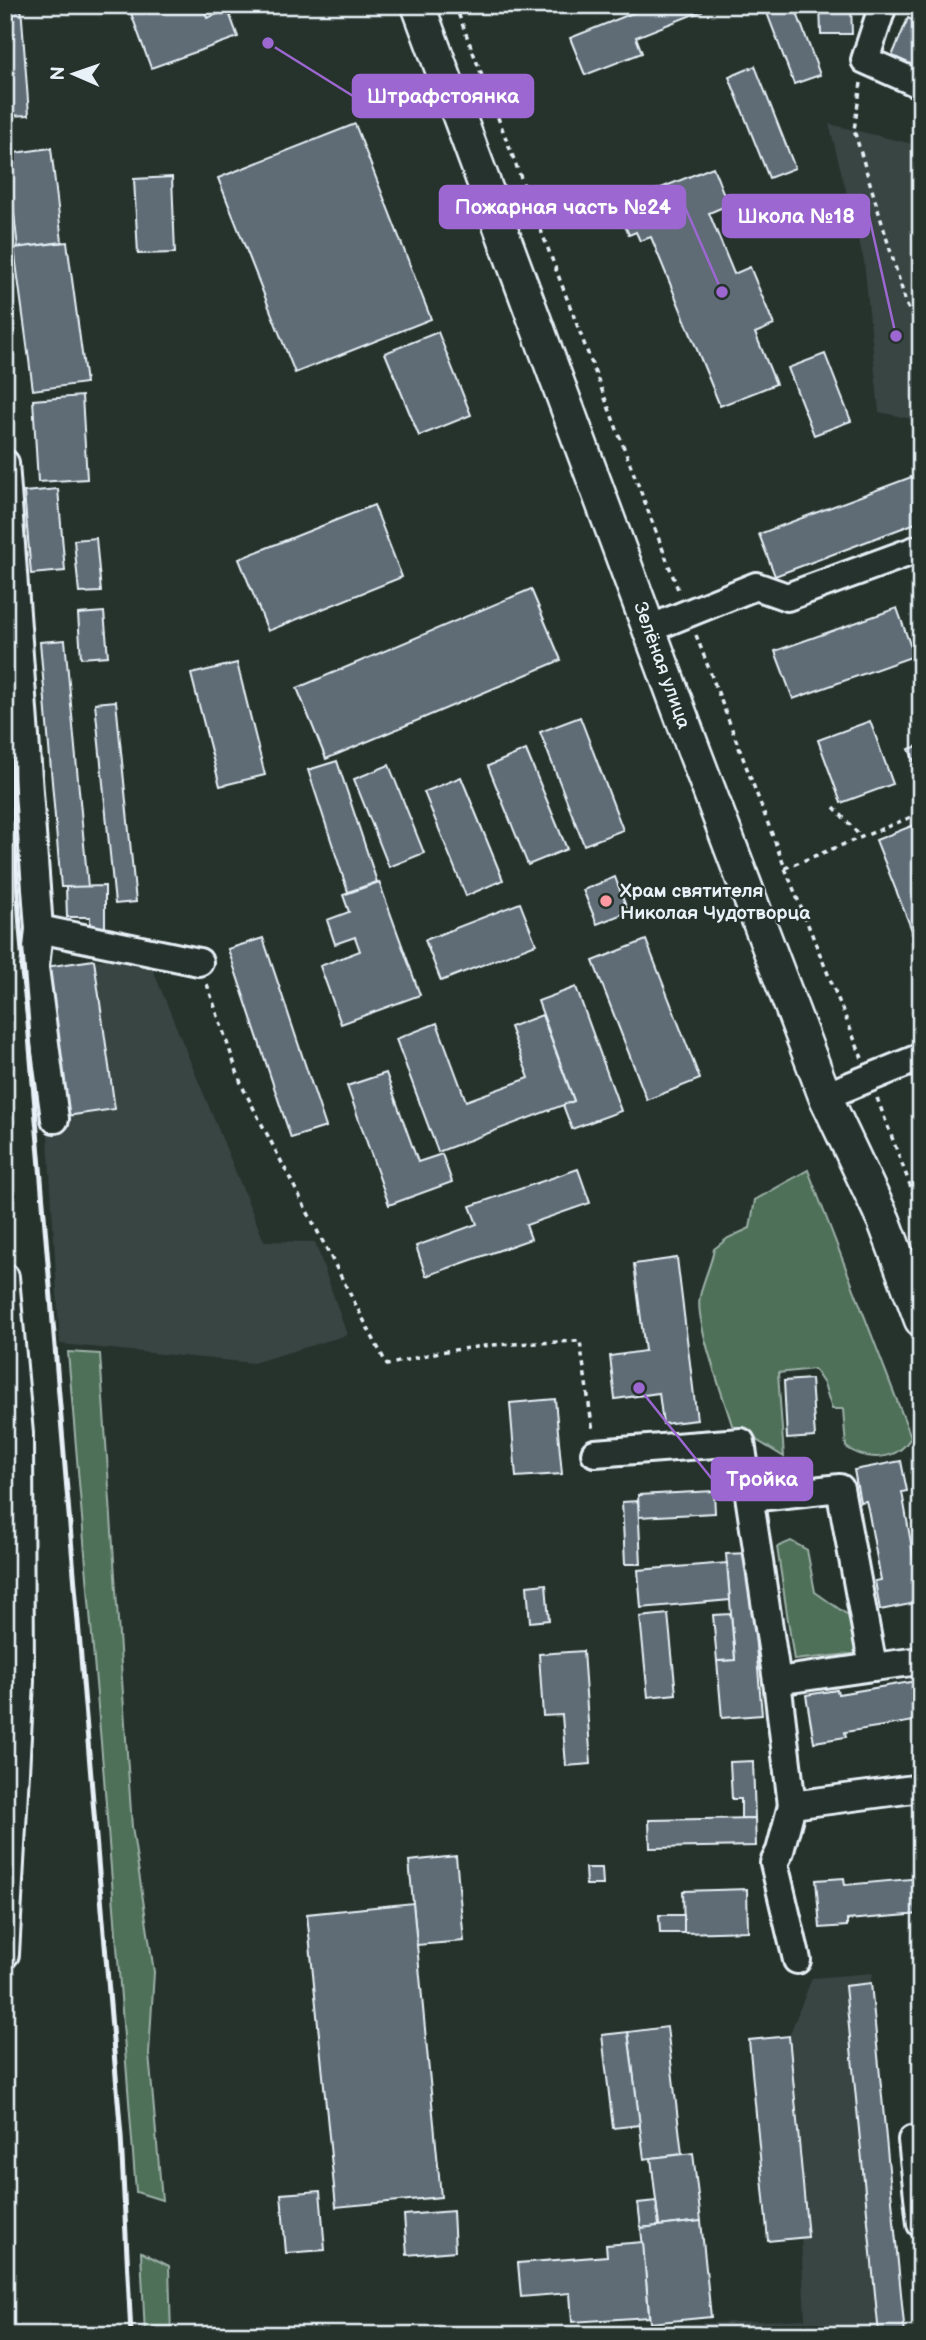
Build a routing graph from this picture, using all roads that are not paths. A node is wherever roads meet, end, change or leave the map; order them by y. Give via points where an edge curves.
1 (418, 5) edge
2 (883, 5) edge
3 (921, 85) edge
4 (5, 463) edge
5 (921, 548) edge
6 (649, 629) junction
7 (26, 928) junction
8 (199, 962) road end
9 (921, 1057) edge
10 (825, 1096) junction
11 (55, 1119) dead end
12 (5, 1277) edge
13 (921, 1320) edge
14 (595, 1453) dead end
15 (751, 1498) junction
16 (919, 1661) edge
17 (873, 1667) junction
18 (777, 1681) junction
19 (921, 1788) edge
20 (792, 1805) junction
21 (5, 1954) edge
22 (797, 1960) dead end
23 (921, 2139) edge
24 (921, 2224) edge

1 - 6 main road, Зелёная улица
2 - 3 lane via 865,60
4 - 7 lane
5 - 6 lane via 787,597 756,586
6 - 10 main road, Зелёная улица
7 - 8 lane
7 - 11 lane
9 - 10 lane
10 - 13 main road, Зелёная улица via 884,1221
12 - 21 lane via 19,1434 20,1681
14 - 15 lane via 741,1441
15 - 17 lane via 841,1488
15 - 18 lane
16 - 17 lane
17 - 18 lane
18 - 20 lane
19 - 20 lane
20 - 22 lane via 774,1863
23 - 24 lane via 912,2140

